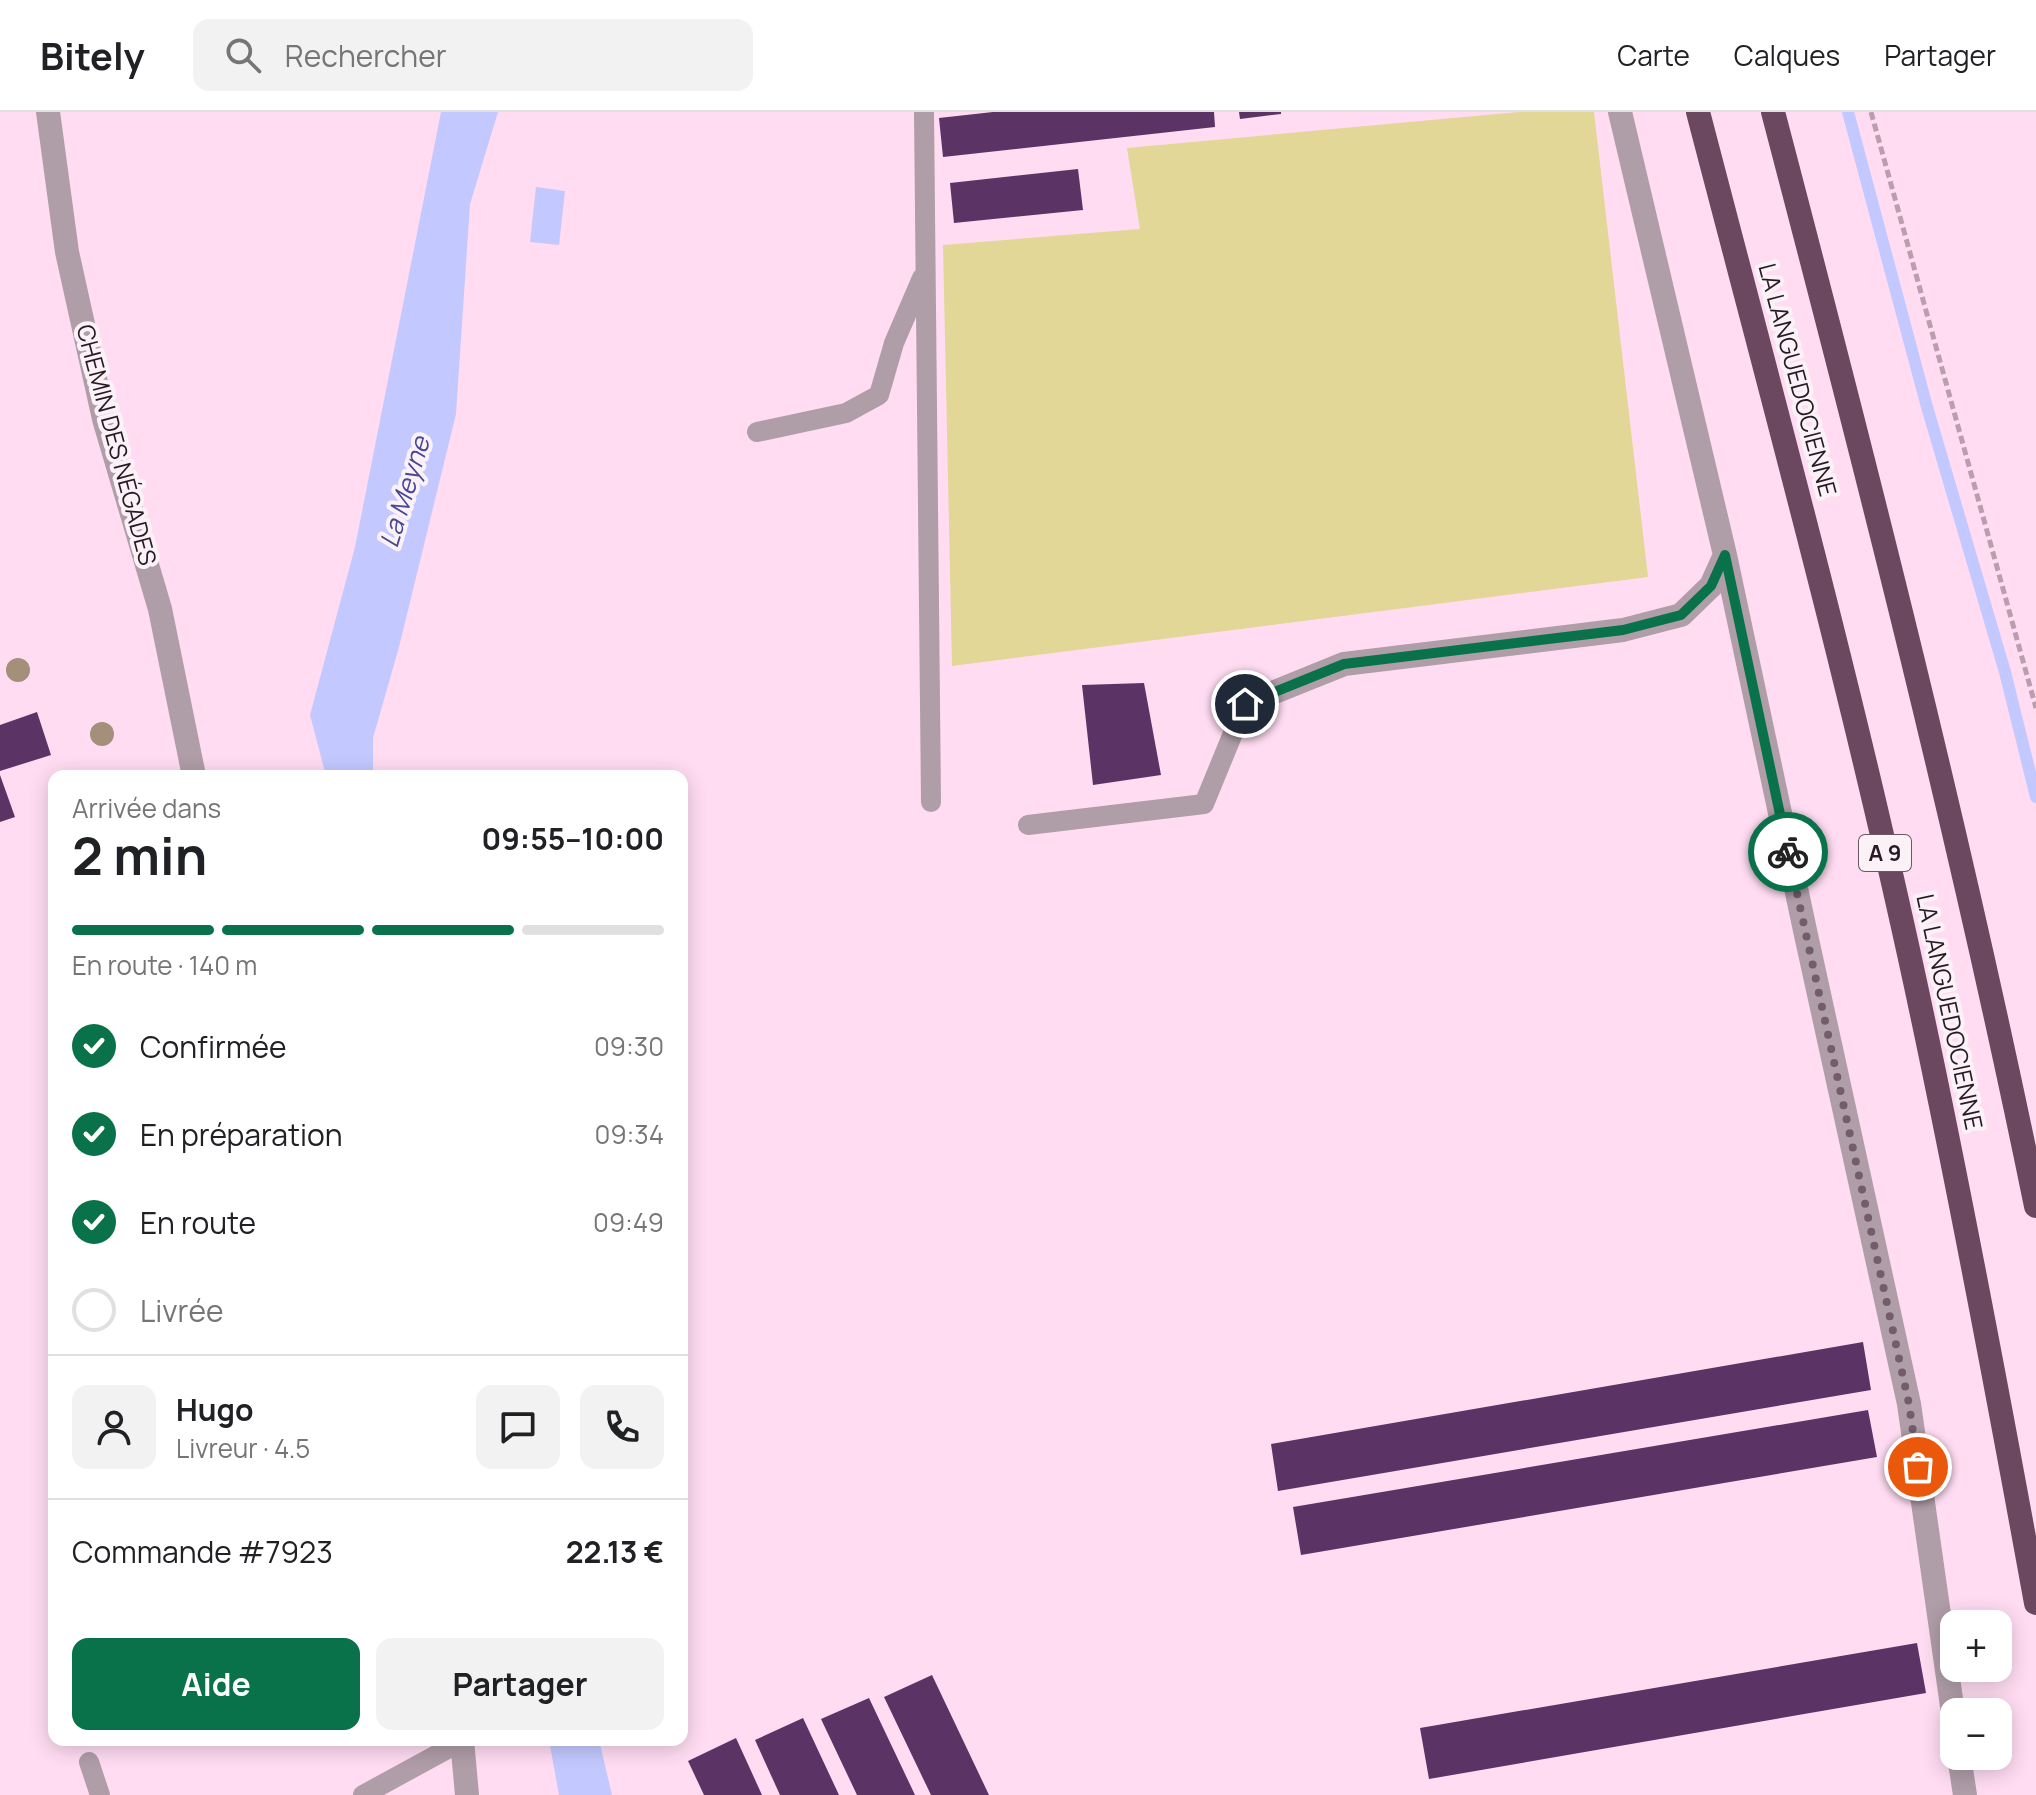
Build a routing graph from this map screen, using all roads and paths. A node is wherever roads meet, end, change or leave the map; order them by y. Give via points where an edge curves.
1 (48, 112) edge
2 (924, 112) edge
3 (1620, 112) edge
4 (1698, 112) edge
5 (1773, 112) edge
6 (1871, 112) edge
7 (926, 271) junction
8 (757, 432) dead end
9 (1725, 555) junction
10 (2032, 686) edge
11 (1245, 704) joint
12 (2036, 708) edge
13 (193, 770) edge
14 (931, 802) dead end
15 (1028, 825) dead end
16 (2036, 1206) edge
17 (2036, 1603) edge
18 (1951, 1698) edge
19 (453, 1746) edge
20 (462, 1746) edge
21 (89, 1762) dead end
22 (1961, 1770) edge
23 (100, 1795) edge
24 (363, 1795) edge
25 (467, 1795) edge
26 (1965, 1795) edge

1 - 13 street, CHEMIN DES NÉGADES via 67,252 104,419 160,609
2 - 7 lane
3 - 9 street
4 - 17 highway, LA LANGUEDOCIENNE / A 9 via 1836,641 1913,975
5 - 16 highway, LA LANGUEDOCIENNE via 1984,962
6 - 10 path
7 - 8 lane via 894,343 879,395 846,413
7 - 14 lane
9 - 11 street via 1711,586 1681,615 1623,630 1344,664
9 - 18 street via 1909,1404
10 - 12 path
11 - 15 lane via 1204,804
19 - 24 lane
20 - 25 street
21 - 23 lane
22 - 26 street

